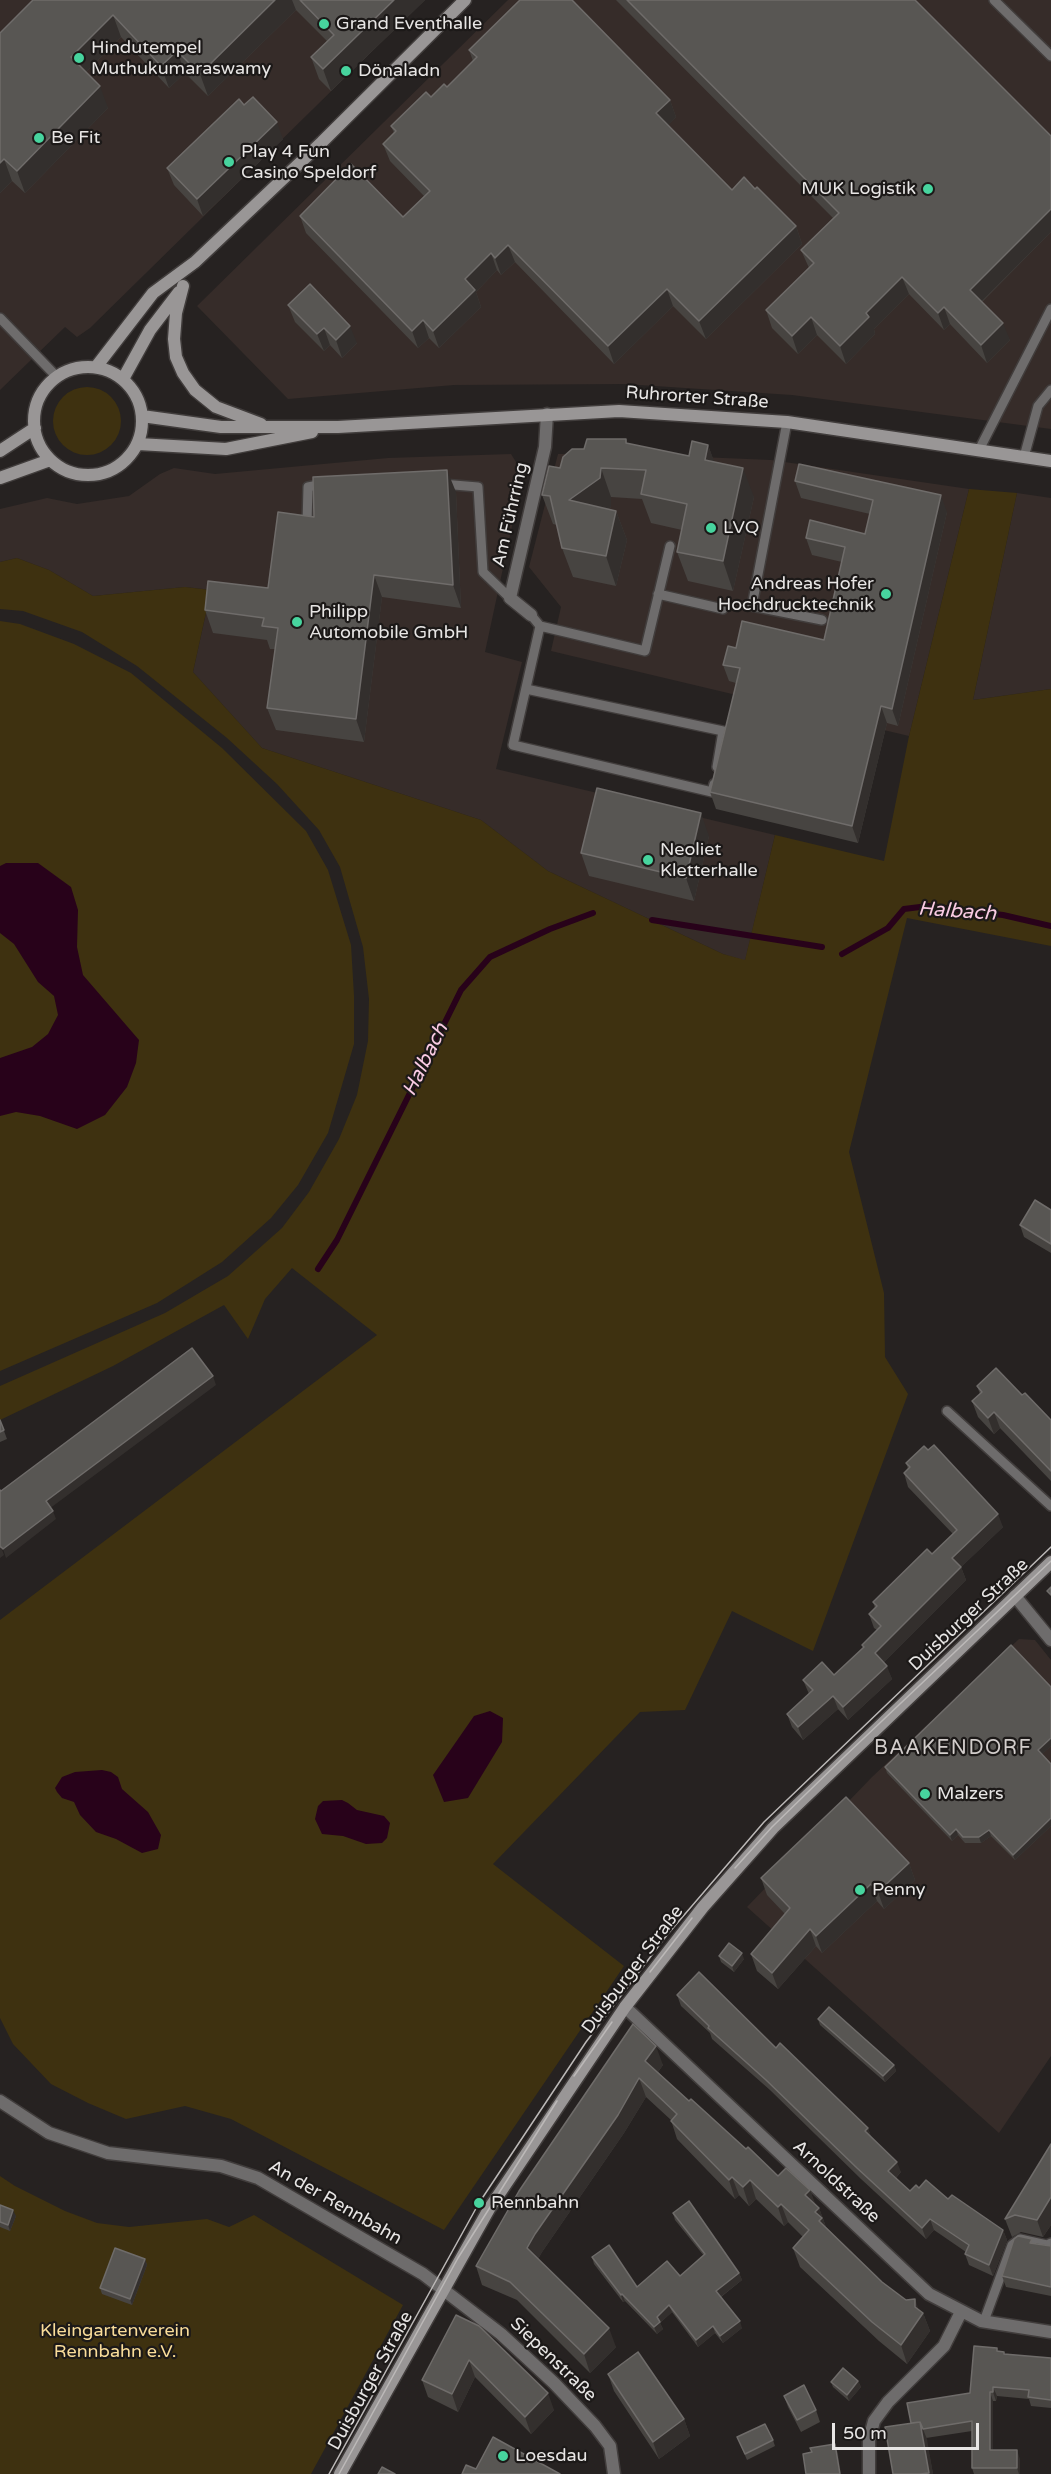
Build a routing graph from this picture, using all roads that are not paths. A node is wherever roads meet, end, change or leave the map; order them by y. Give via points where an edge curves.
1 (465, 0) edge
2 (994, 0) edge
3 (1051, 56) edge
4 (195, 262) junction
5 (183, 286) junction
6 (1051, 309) edge
7 (0, 318) edge
8 (96, 367) junction
9 (57, 377) junction
10 (123, 379) junction
11 (1051, 390) edge
12 (547, 414) junction
13 (142, 416) junction
14 (787, 422) junction
15 (267, 426) junction
16 (34, 428) junction
17 (338, 428) junction
18 (138, 444) junction
19 (979, 450) junction
20 (0, 451) edge
21 (1024, 456) junction
22 (50, 460) junction
23 (1051, 461) edge
24 (0, 478) edge
25 (336, 481) edge
26 (427, 483) edge
27 (307, 523) edge
28 (670, 546) dead end
29 (658, 594) junction
30 (510, 598) junction
31 (723, 609) dead end
32 (531, 615) joint
33 (822, 620) dead end
34 (540, 626) junction
35 (526, 689) junction
36 (947, 1411) dead end
37 (1051, 1506) edge
38 (1051, 1562) edge
39 (1015, 1596) junction
40 (1051, 1640) edge
41 (625, 2007) junction
42 (0, 2101) edge
43 (1051, 2243) edge
44 (442, 2290) junction
45 (961, 2312) junction
46 (984, 2322) junction
47 (1051, 2332) edge
48 (340, 2474) edge
49 (614, 2474) edge
50 (869, 2474) edge

1 - 4 main road
2 - 3 lane
4 - 5 main road
4 - 8 main road via 153,293
5 - 10 main road via 150,330
5 - 15 main road, Ruhrorter Straße via 174,339 183,373 195,390 216,407
6 - 19 lane
7 - 9 lane
8 - 9 main road via 69,370
8 - 10 main road
9 - 16 main road via 39,399
10 - 13 main road via 139,402
11 - 21 lane via 1038,406
12 - 14 main road, Ruhrorter Straße via 619,411
12 - 17 main road, Ruhrorter Straße
12 - 30 street, Am Führring via 544,447
13 - 15 main road, Ruhrorter Straße via 221,427
13 - 18 main road
14 - 19 main road, Ruhrorter Straße
14 - 33 lane via 752,606
15 - 17 main road, Ruhrorter Straße
16 - 20 main road
16 - 22 main road
17 - 18 main road, Ruhrorter Straße via 225,449
18 - 22 main road via 114,469 98,475 73,473
19 - 21 main road, Ruhrorter Straße
21 - 23 main road, Ruhrorter Straße
22 - 24 main road
25 - 27 lane via 308,487
26 - 30 lane via 478,487 483,572
28 - 29 lane
29 - 31 lane
29 - 34 lane via 645,651
30 - 32 street
32 - 34 lane
34 - 35 lane
35 - 35 lane via 723,731 712,792 513,745
36 - 37 lane
38 - 39 main road, Duisburger Straße
39 - 40 street
39 - 41 main road, Duisburger Straße via 773,1828 703,1907
41 - 44 main road, Duisburger Straße via 489,2209
41 - 45 street, Arnoldstraße via 929,2294
42 - 44 street, An der Rennbahn via 49,2133 108,2153 221,2166 258,2178 423,2274
43 - 46 lane via 1020,2239 1012,2245
44 - 48 main road, Duisburger Straße
44 - 49 street, Siepenstraße via 501,2334 555,2383 610,2446
45 - 46 street, Arnoldstraße
45 - 50 street via 944,2346 874,2421 869,2440
46 - 47 street, Arnoldstraße

